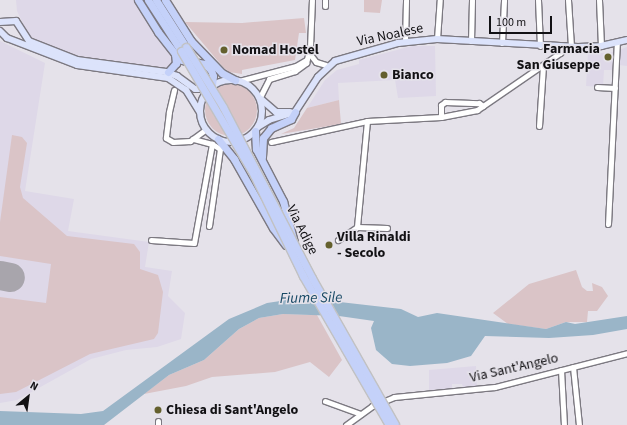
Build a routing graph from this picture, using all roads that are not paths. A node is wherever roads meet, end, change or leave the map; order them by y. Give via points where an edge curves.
1 (138, 0) edge
2 (148, 0) edge
3 (156, 0) edge
4 (165, 0) edge
5 (312, 0) edge
6 (406, 0) edge
7 (440, 0) edge
8 (472, 0) edge
9 (504, 0) edge
10 (538, 0) edge
11 (568, 0) edge
12 (599, 0) edge
13 (2, 22) edge
14 (20, 28) junction
15 (1, 32) edge
16 (12, 38) junction
17 (437, 39) junction
18 (627, 40) edge
19 (471, 41) junction
20 (405, 42) junction
21 (502, 43) junction
22 (617, 43) junction
23 (540, 46) junction
24 (601, 46) junction
25 (562, 47) junction
26 (571, 47) junction
27 (181, 51) junction
28 (309, 52) junction
29 (307, 60) junction
30 (335, 61) junction
31 (326, 64) junction
32 (543, 65) junction
33 (168, 72) junction
34 (237, 80) junction
35 (597, 87) dead end
36 (210, 88) junction
37 (615, 88) junction
38 (174, 90) dead end
39 (260, 98) junction
40 (483, 106) junction
41 (200, 112) junction
42 (295, 112) junction
43 (441, 117) junction
44 (367, 122) junction
45 (539, 126) dead end
46 (257, 129) junction
47 (205, 130) junction
48 (193, 139) junction
49 (215, 142) junction
50 (271, 142) dead end
51 (263, 161) junction
52 (608, 224) dead end
53 (209, 226) dead end
54 (357, 227) junction
55 (387, 228) dead end
56 (151, 240) dead end
57 (338, 240) dead end
58 (293, 248) junction
59 (627, 353) edge
60 (573, 367) junction
61 (560, 370) junction
62 (325, 401) dead end
63 (361, 414) junction
64 (346, 425) edge
65 (394, 425) edge
66 (564, 425) edge
67 (579, 425) edge

1 - 27 highway via 158,32
2 - 27 highway
3 - 27 highway
4 - 34 highway via 191,41 222,73
5 - 28 street
6 - 20 street
7 - 17 street
8 - 19 street
9 - 21 street
10 - 23 street
11 - 26 street
12 - 24 street
13 - 14 main road via 14,20
13 - 15 main road
14 - 16 main road via 17,36
14 - 33 main road via 31,42 77,60
15 - 16 main road
16 - 41 main road via 77,65 168,78 186,90
17 - 19 main road, Via Noalese
17 - 20 main road, Via Noalese
18 - 22 main road, Via Noalese
19 - 21 main road, Via Noalese
20 - 30 main road, Via Noalese
21 - 23 main road, Via Noalese
22 - 24 main road, Via Noalese
22 - 37 street
23 - 25 main road, Via Noalese
24 - 26 main road, Via Noalese
25 - 26 main road, Via Noalese
25 - 32 street via 560,53
27 - 33 highway via 176,63
27 - 36 highway via 182,60 205,64 213,76
27 - 58 highway, Via Adige, bridge via 252,159
28 - 29 street
28 - 31 street via 316,62
29 - 34 street via 296,66
29 - 39 street via 301,68 269,79
30 - 31 main road
30 - 42 main road, Via Noalese via 318,77
31 - 39 main road via 292,111 276,112
32 - 40 street
32 - 45 street
33 - 36 main road via 194,89
34 - 36 main road via 222,81
34 - 39 main road via 251,86
35 - 37 street
36 - 41 main road via 202,100
37 - 52 street
38 - 48 street via 166,138 173,142
39 - 46 main road via 263,114
40 - 43 street
40 - 43 street via 479,103 445,102 441,105
41 - 47 main road
42 - 46 main road via 269,120
42 - 51 highway via 291,119 271,128 263,138
43 - 44 street
44 - 50 street
44 - 54 street
46 - 49 main road via 242,141
46 - 51 highway via 256,149
47 - 48 street
47 - 49 main road
48 - 49 street
49 - 53 street via 220,149
49 - 56 street via 194,243
49 - 58 highway, bridge via 234,159 273,228
51 - 58 highway, bridge via 283,201
54 - 55 street
54 - 57 street
58 - 65 highway, Via Adige, bridge
59 - 60 street, Via Sant'Angelo
60 - 61 street, Via Sant'Angelo
60 - 67 street
61 - 63 street, Via Sant'Angelo via 488,388 400,395 379,403
61 - 66 street
62 - 63 street
63 - 64 street, Via Sant'Angelo

